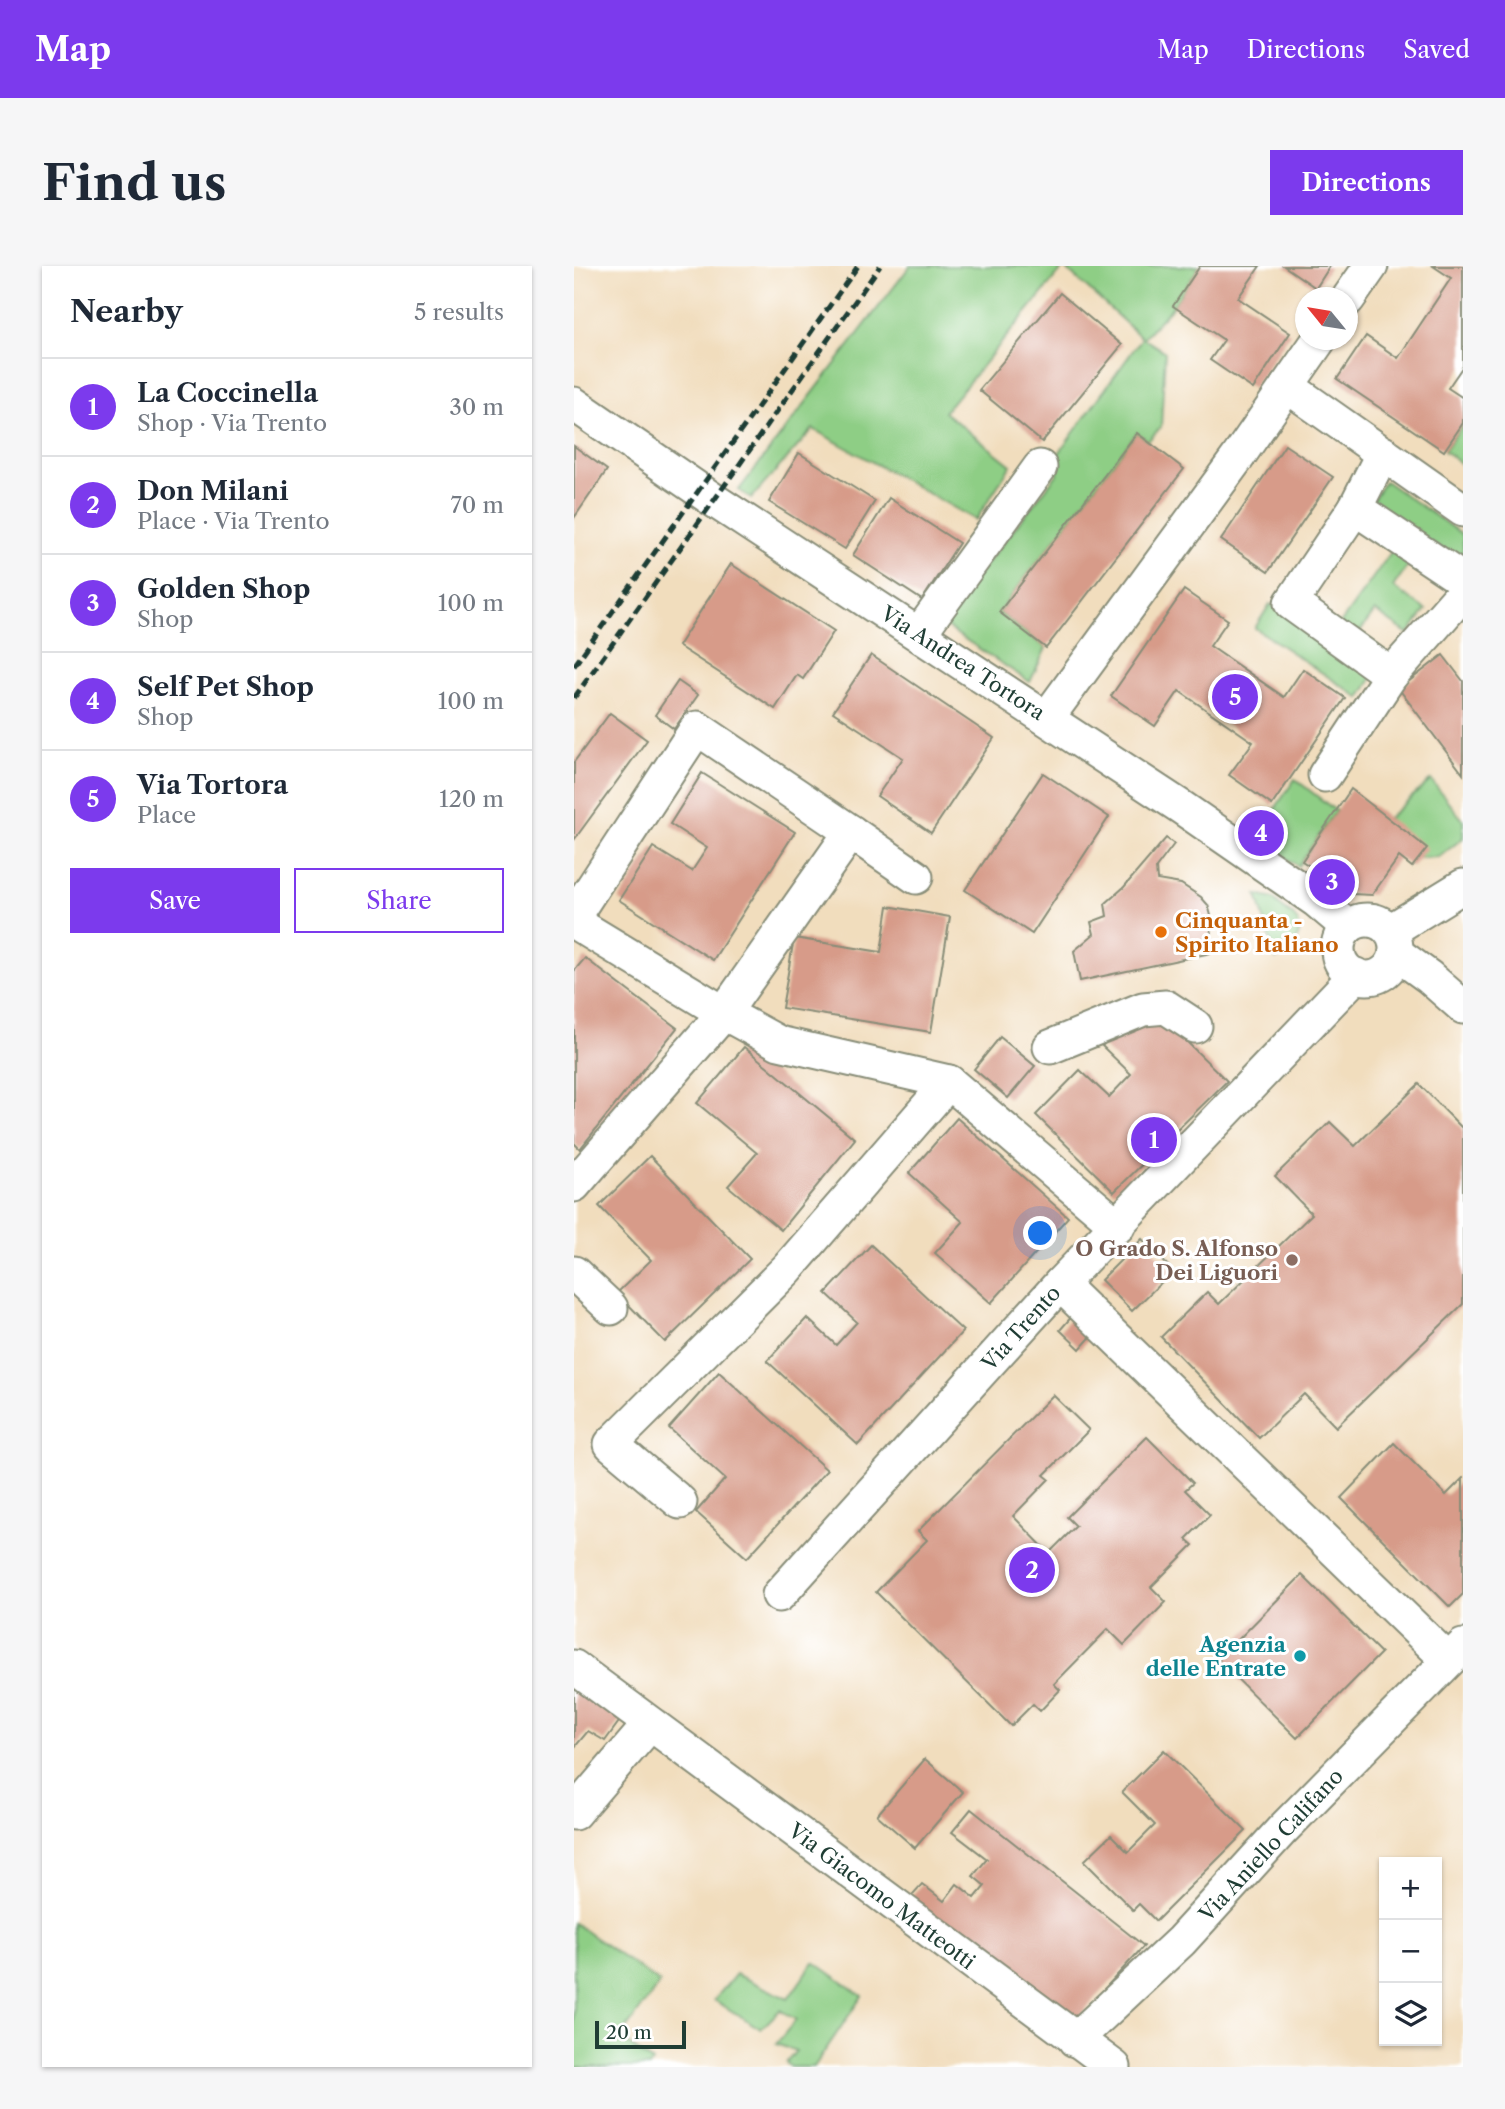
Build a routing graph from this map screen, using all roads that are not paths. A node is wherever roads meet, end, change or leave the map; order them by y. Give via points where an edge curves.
1 (1371, 266) edge
2 (1356, 287) edge
3 (1312, 350) edge
4 (1287, 386) junction
5 (574, 404) edge
6 (1382, 453) junction
7 (1040, 467) dead end
8 (1355, 508) junction
9 (1463, 510) edge
10 (1463, 580) edge
11 (1463, 593) edge
12 (919, 634) junction
13 (1391, 675) junction
14 (1047, 718) junction
15 (1325, 775) dead end
16 (851, 832) junction
17 (916, 877) dead end
18 (1463, 886) edge
19 (574, 916) edge
20 (574, 922) edge
21 (1348, 927) junction
22 (1393, 942) junction
23 (1356, 975) junction
24 (1463, 1007) edge
25 (724, 1013) junction
26 (1195, 1026) dead end
27 (1050, 1047) dead end
28 (949, 1082) junction
29 (574, 1185) edge
30 (1118, 1226) junction
31 (574, 1273) edge
32 (1060, 1284) junction
33 (611, 1308) dead end
34 (680, 1502) dead end
35 (779, 1595) dead end
36 (1455, 1653) edge
37 (574, 1667) edge
38 (650, 1724) junction
39 (574, 1813) edge
40 (1075, 2040) junction
41 (1114, 2067) edge

1 - 2 street
3 - 4 street
4 - 6 street
4 - 14 street
5 - 12 street, Via Andrea Tortora
6 - 8 street
6 - 9 street
7 - 12 street
8 - 10 street
8 - 13 street via 1291,603
11 - 13 street
12 - 14 street, Via Andrea Tortora
13 - 15 street
14 - 21 street, Via Andrea Tortora via 1317,901
16 - 17 street
16 - 19 street via 697,728
16 - 25 street
18 - 22 street
20 - 25 street
21 - 22 street via 1374,920 1383,924
21 - 23 street via 1339,954
22 - 23 street via 1394,961 1382,974
22 - 24 street
23 - 30 street, Via Trento
25 - 28 street via 779,1043
25 - 29 street
26 - 27 street via 1166,1007 1143,1009
28 - 30 street
28 - 34 street via 787,1269 611,1444
30 - 32 street, Via Trento
31 - 33 street
32 - 35 street, Via Trento
32 - 36 street
36 - 40 street, Via Aniello Califano via 1181,1941
37 - 38 street, Via Giacomo Matteotti
38 - 39 street
38 - 40 street, Via Giacomo Matteotti
40 - 41 street, Via Giacomo Matteotti

